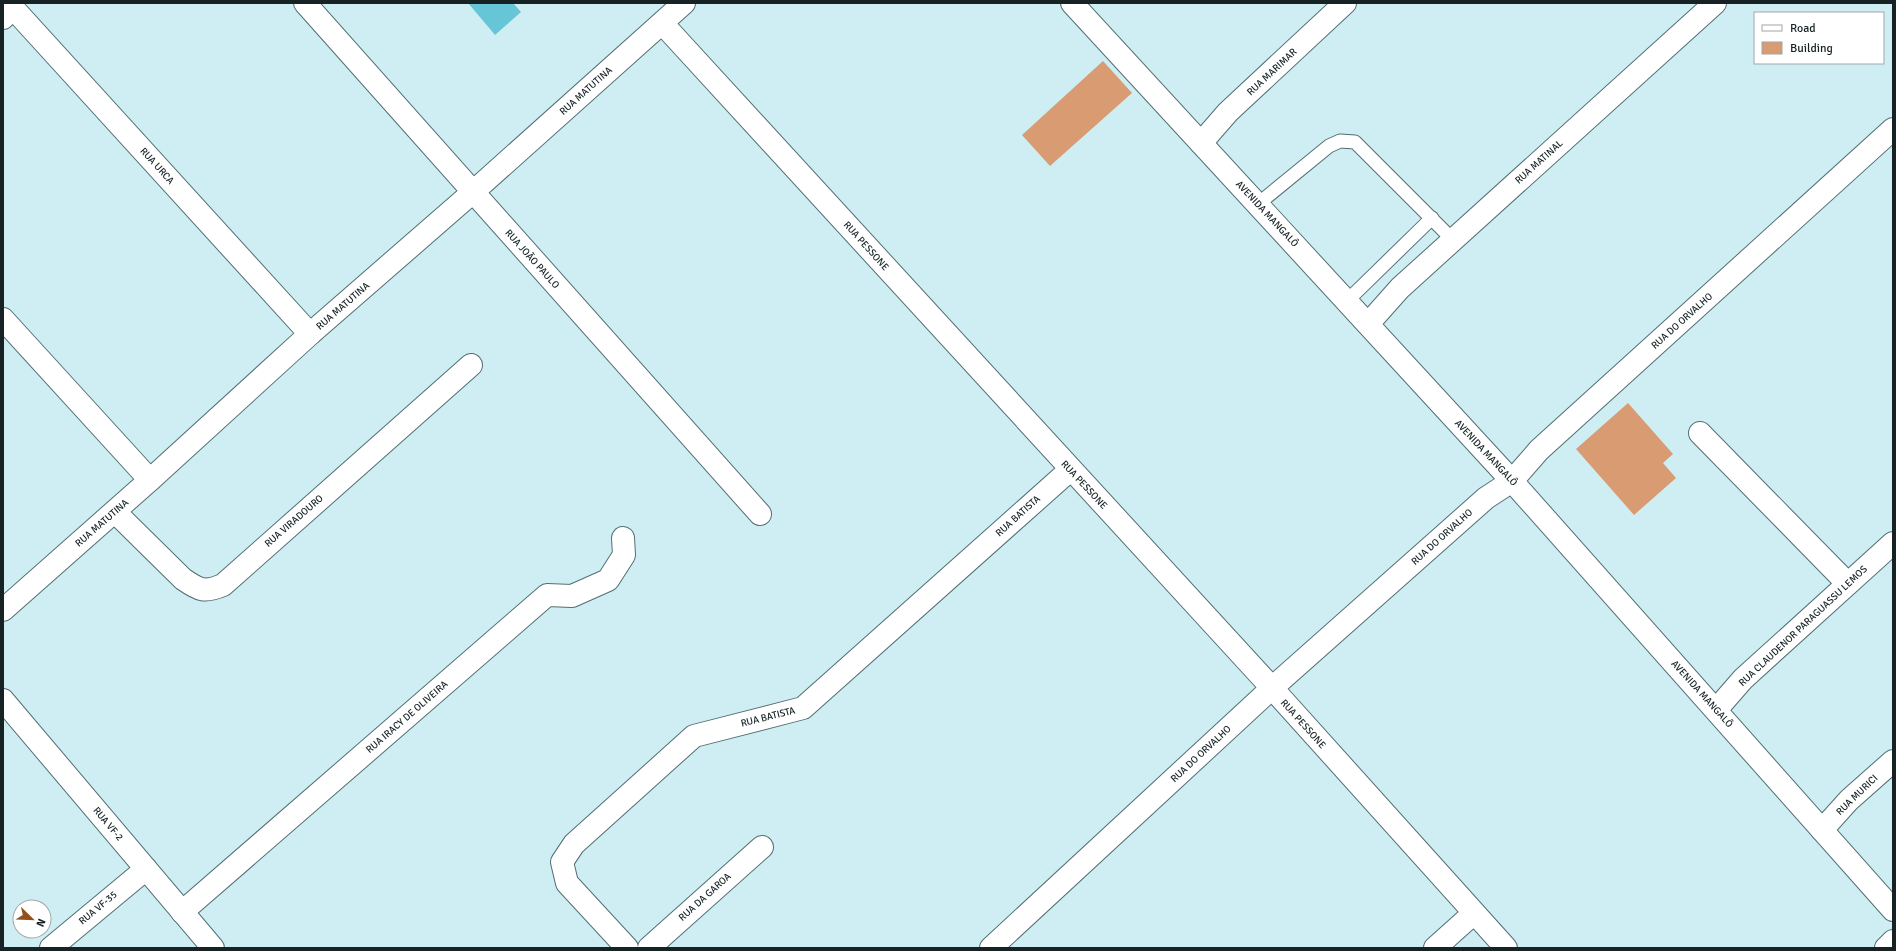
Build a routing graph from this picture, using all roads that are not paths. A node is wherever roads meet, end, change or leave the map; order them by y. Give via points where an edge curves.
1 (304, 3) edge
2 (684, 3) edge
3 (1072, 3) edge
4 (1345, 3) edge
5 (1715, 3) edge
6 (8, 10) edge
7 (662, 23) junction
8 (1890, 137) edge
9 (1201, 143) junction
10 (473, 192) junction
11 (1258, 204) junction
12 (1432, 218) junction
13 (1453, 240) junction
14 (1347, 301) junction
15 (3, 319) edge
16 (1368, 324) junction
17 (310, 334) junction
18 (471, 365) dead end
19 (1700, 433) dead end
20 (1070, 470) junction
21 (150, 480) junction
22 (1512, 480) junction
23 (115, 512) junction
24 (760, 514) dead end
25 (623, 538) dead end
26 (1893, 544) edge
27 (1848, 584) junction
28 (3, 610) edge
29 (1272, 688) junction
30 (3, 700) edge
31 (1716, 710) junction
32 (1893, 761) edge
33 (1822, 830) junction
34 (762, 847) dead end
35 (146, 869) junction
36 (1893, 910) edge
37 (182, 912) junction
38 (1474, 913) junction
39 (1893, 941) edge
40 (51, 948) edge
41 (213, 948) edge
42 (627, 948) edge
43 (649, 948) edge
44 (991, 948) edge
45 (1436, 948) edge
46 (1506, 948) edge
47 (1886, 948) edge

1 - 10 street, RUA JOÃO PAULO
2 - 7 street, RUA MATUTINA
3 - 9 street, AVENIDA MANGALÔ
4 - 9 street, RUA MARIMAR via 1228,112
5 - 13 street, RUA MATINAL
6 - 17 street, RUA URCA
7 - 10 street, RUA MATUTINA
7 - 20 street, RUA PESSONE
8 - 22 street, RUA DO ORVALHO via 1539,450
9 - 11 street, AVENIDA MANGALÔ
10 - 17 street, RUA MATUTINA
10 - 24 street, RUA JOÃO PAULO
11 - 12 lane via 1329,146 1340,140 1355,142
11 - 14 street, AVENIDA MANGALÔ
12 - 13 lane
12 - 14 lane
13 - 16 street, RUA MATINAL via 1400,288
14 - 16 street, AVENIDA MANGALÔ
15 - 21 street
16 - 22 street, AVENIDA MANGALÔ
17 - 21 street, RUA MATUTINA
18 - 23 street, RUA VIRADOURO via 223,585 209,591 196,588 183,580
19 - 27 street
20 - 29 street, RUA PESSONE
20 - 42 street, RUA BATISTA via 803,708 694,736 574,844 562,862 567,883
21 - 23 street, RUA MATUTINA
22 - 29 street, RUA DO ORVALHO via 1486,498
22 - 31 street, AVENIDA MANGALÔ
23 - 28 street, RUA MATUTINA
25 - 37 street, RUA IRACY DE OLIVEIRA via 624,555 608,580 572,596 547,595
26 - 27 street, RUA CLAUDENOR PARAGUASSU LEMOS
27 - 31 street, RUA CLAUDENOR PARAGUASSU LEMOS via 1743,679
29 - 38 street, RUA PESSONE
29 - 44 street, RUA DO ORVALHO
30 - 35 street, RUA VF-2
31 - 33 street, AVENIDA MANGALÔ
32 - 33 street, RUA MURICI via 1849,800
33 - 36 street, AVENIDA MANGALÔ
34 - 43 street, RUA DA GAROA
35 - 37 street, RUA VF-2
35 - 40 street, RUA VF-35
37 - 41 street, RUA VF-2
38 - 45 street
38 - 46 street, RUA PESSONE
39 - 47 street

